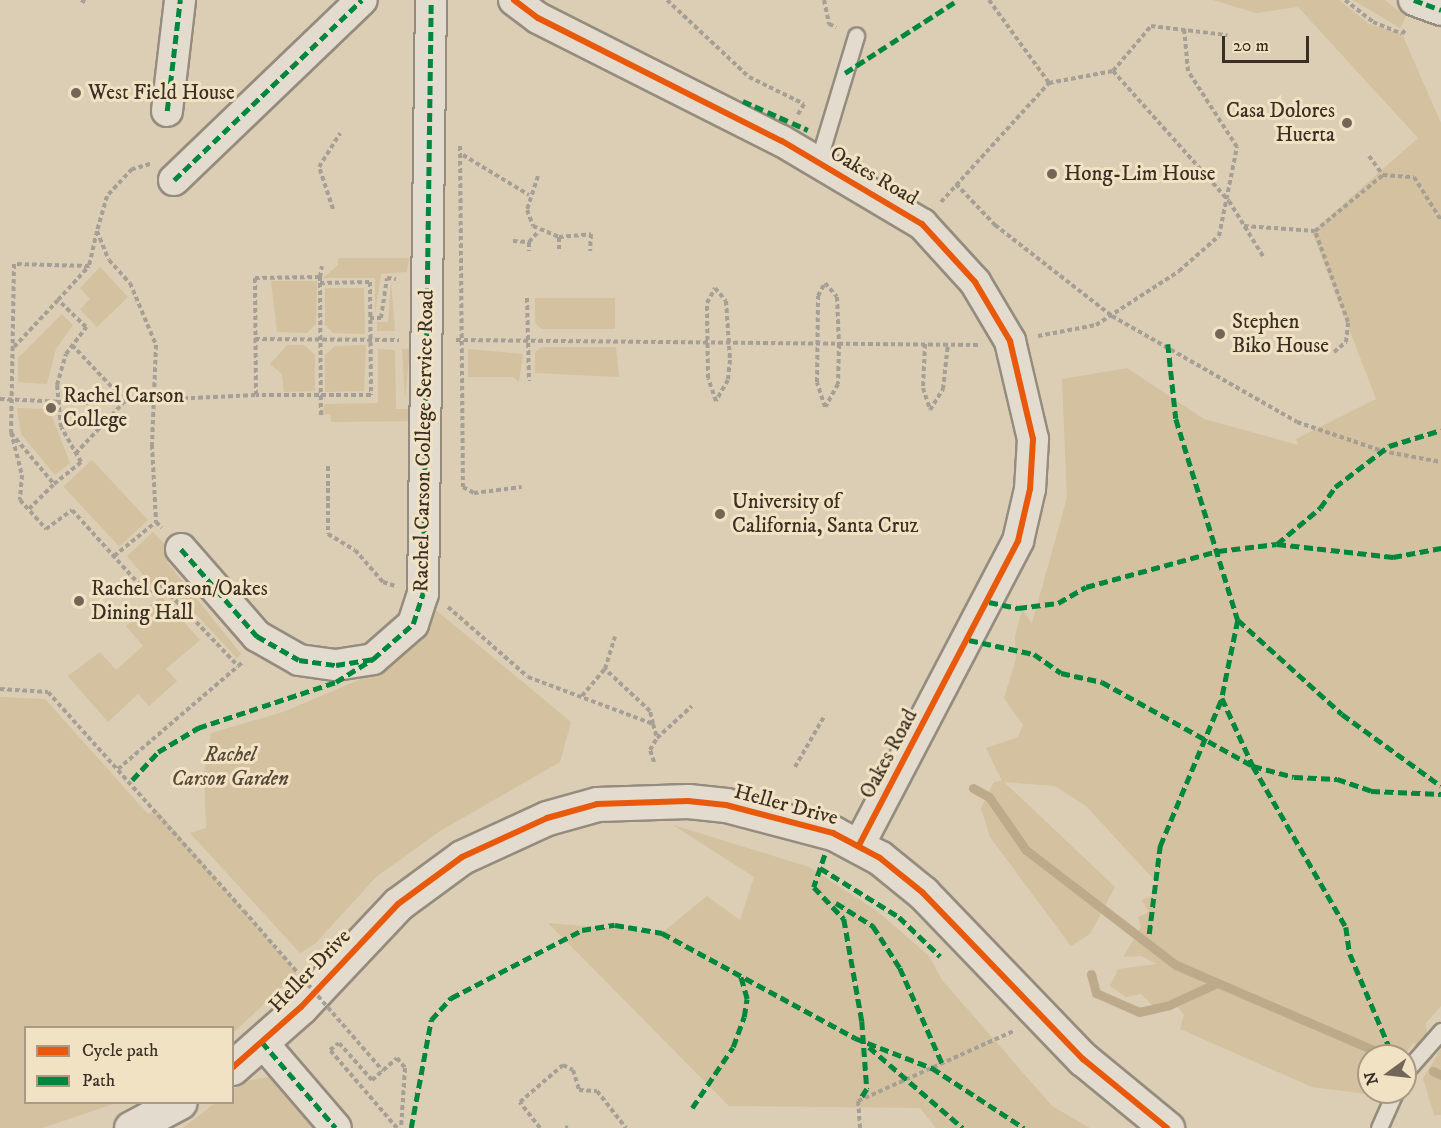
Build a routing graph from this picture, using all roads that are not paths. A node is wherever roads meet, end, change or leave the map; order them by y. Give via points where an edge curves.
1 (180, 0) edge
2 (362, 0) edge
3 (430, 0) edge
4 (514, 0) edge
5 (856, 36) road end
6 (167, 111) dead end
7 (818, 162) junction
8 (168, 170) road end
9 (181, 549) road end
10 (859, 845) junction
11 (1441, 1031) edge
12 (262, 1042) junction
13 (1417, 1058) edge
14 (234, 1066) edge
15 (176, 1104) edge
16 (1390, 1104) edge
17 (131, 1128) edge
18 (336, 1128) edge
19 (1167, 1128) edge
20 (1379, 1128) edge

1 - 6 street
2 - 8 street
3 - 9 street, Rachel Carson College Service Road via 423,594 412,624 373,659 314,663 278,652 257,636
4 - 7 street, Oakes Road via 538,18
5 - 7 lane
7 - 10 street, Oakes Road via 922,224 975,282 1010,341 1030,414 1030,489 1018,541
10 - 12 main road, Heller Drive via 772,815 688,801 617,802 547,818 462,857 398,904
10 - 19 main road, Heller Drive via 923,893 1041,1016
11 - 13 lane
12 - 14 main road, Heller Drive
12 - 18 street
15 - 17 main road
16 - 20 lane

